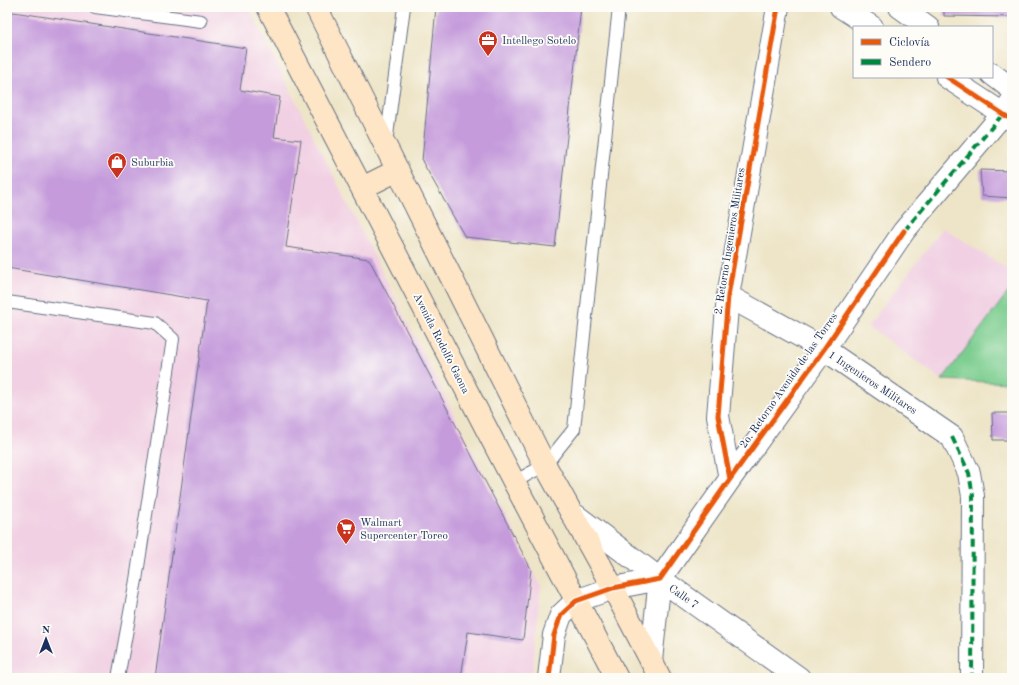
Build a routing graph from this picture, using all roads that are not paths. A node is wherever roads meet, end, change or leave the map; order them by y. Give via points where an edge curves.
1 (95, 7) edge
2 (268, 7) edge
3 (316, 7) edge
4 (404, 7) edge
5 (619, 7) edge
6 (778, 7) edge
7 (841, 7) edge
8 (900, 7) edge
9 (201, 21) dead end
10 (870, 26) edge
11 (927, 26) edge
12 (993, 75) edge
13 (949, 78) edge
14 (1012, 89) edge
15 (1009, 111) edge
16 (386, 146) junction
17 (398, 170) junction
18 (362, 188) junction
19 (728, 296) junction
20 (7, 302) edge
21 (824, 349) junction
22 (545, 465) junction
23 (730, 479) junction
24 (514, 482) junction
25 (571, 512) junction
26 (660, 579) junction
27 (613, 588) junction
28 (576, 601) junction
29 (655, 669) edge
30 (118, 678) edge
31 (549, 678) edge
32 (617, 678) edge
33 (799, 678) edge
34 (972, 678) edge

1 - 9 lane
2 - 18 main road, Avenida Rodolfo Gaona
3 - 16 main road
4 - 16 lane
5 - 22 lane via 574,429
6 - 19 street, 2. Retorno Ingenieros Militares
7 - 10 street
8 - 11 street
12 - 14 street
13 - 15 street
15 - 21 street, 2o. Retorno Avenida de las Torres via 904,232
16 - 17 main road
17 - 18 main road
17 - 22 main road
18 - 24 main road, Avenida Rodolfo Gaona
19 - 21 street, 1 Ingenieros Militares
19 - 23 street, 2. Retorno Ingenieros Militares via 718,416
20 - 30 lane via 155,323 173,339 136,580
21 - 23 street, 2o. Retorno Avenida de las Torres
21 - 34 street, 1 Ingenieros Militares via 952,437 968,473 973,496
22 - 24 lane
22 - 25 main road
23 - 26 street, 2o. Retorno Avenida de las Torres
24 - 28 main road, Avenida Rodolfo Gaona
25 - 26 street, Calle 7
25 - 27 main road
26 - 27 street
26 - 29 street
26 - 33 street, Calle 7
27 - 28 street
27 - 29 main road
28 - 31 street via 561,615 554,635
28 - 32 main road, Avenida Rodolfo Gaona

